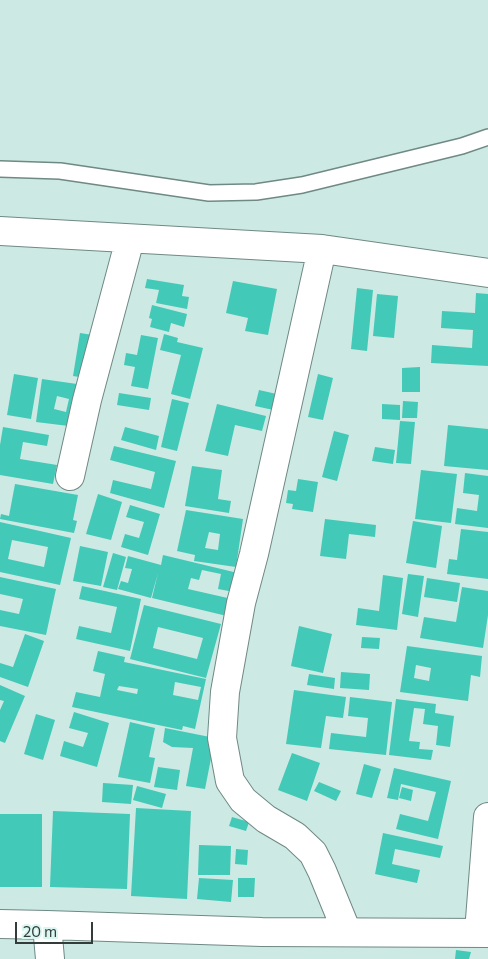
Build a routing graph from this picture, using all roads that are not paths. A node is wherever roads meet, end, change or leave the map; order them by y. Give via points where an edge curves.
1 (488, 137) edge
2 (0, 169) edge
3 (0, 231) edge
4 (130, 239) junction
5 (322, 249) junction
6 (488, 273) edge
7 (70, 476) dead end
8 (488, 817) edge
9 (0, 924) edge
10 (48, 924) junction
11 (347, 932) junction
12 (484, 932) edge
13 (50, 959) edge

1 - 2 lane via 302,185 256,192 209,193 60,171
3 - 4 street
4 - 5 street
4 - 7 street
5 - 6 street
5 - 11 street via 239,612 225,692 222,738 230,781 243,800 266,819 295,836 313,853
8 - 12 street
9 - 10 street
10 - 11 street
10 - 13 street
11 - 12 street

